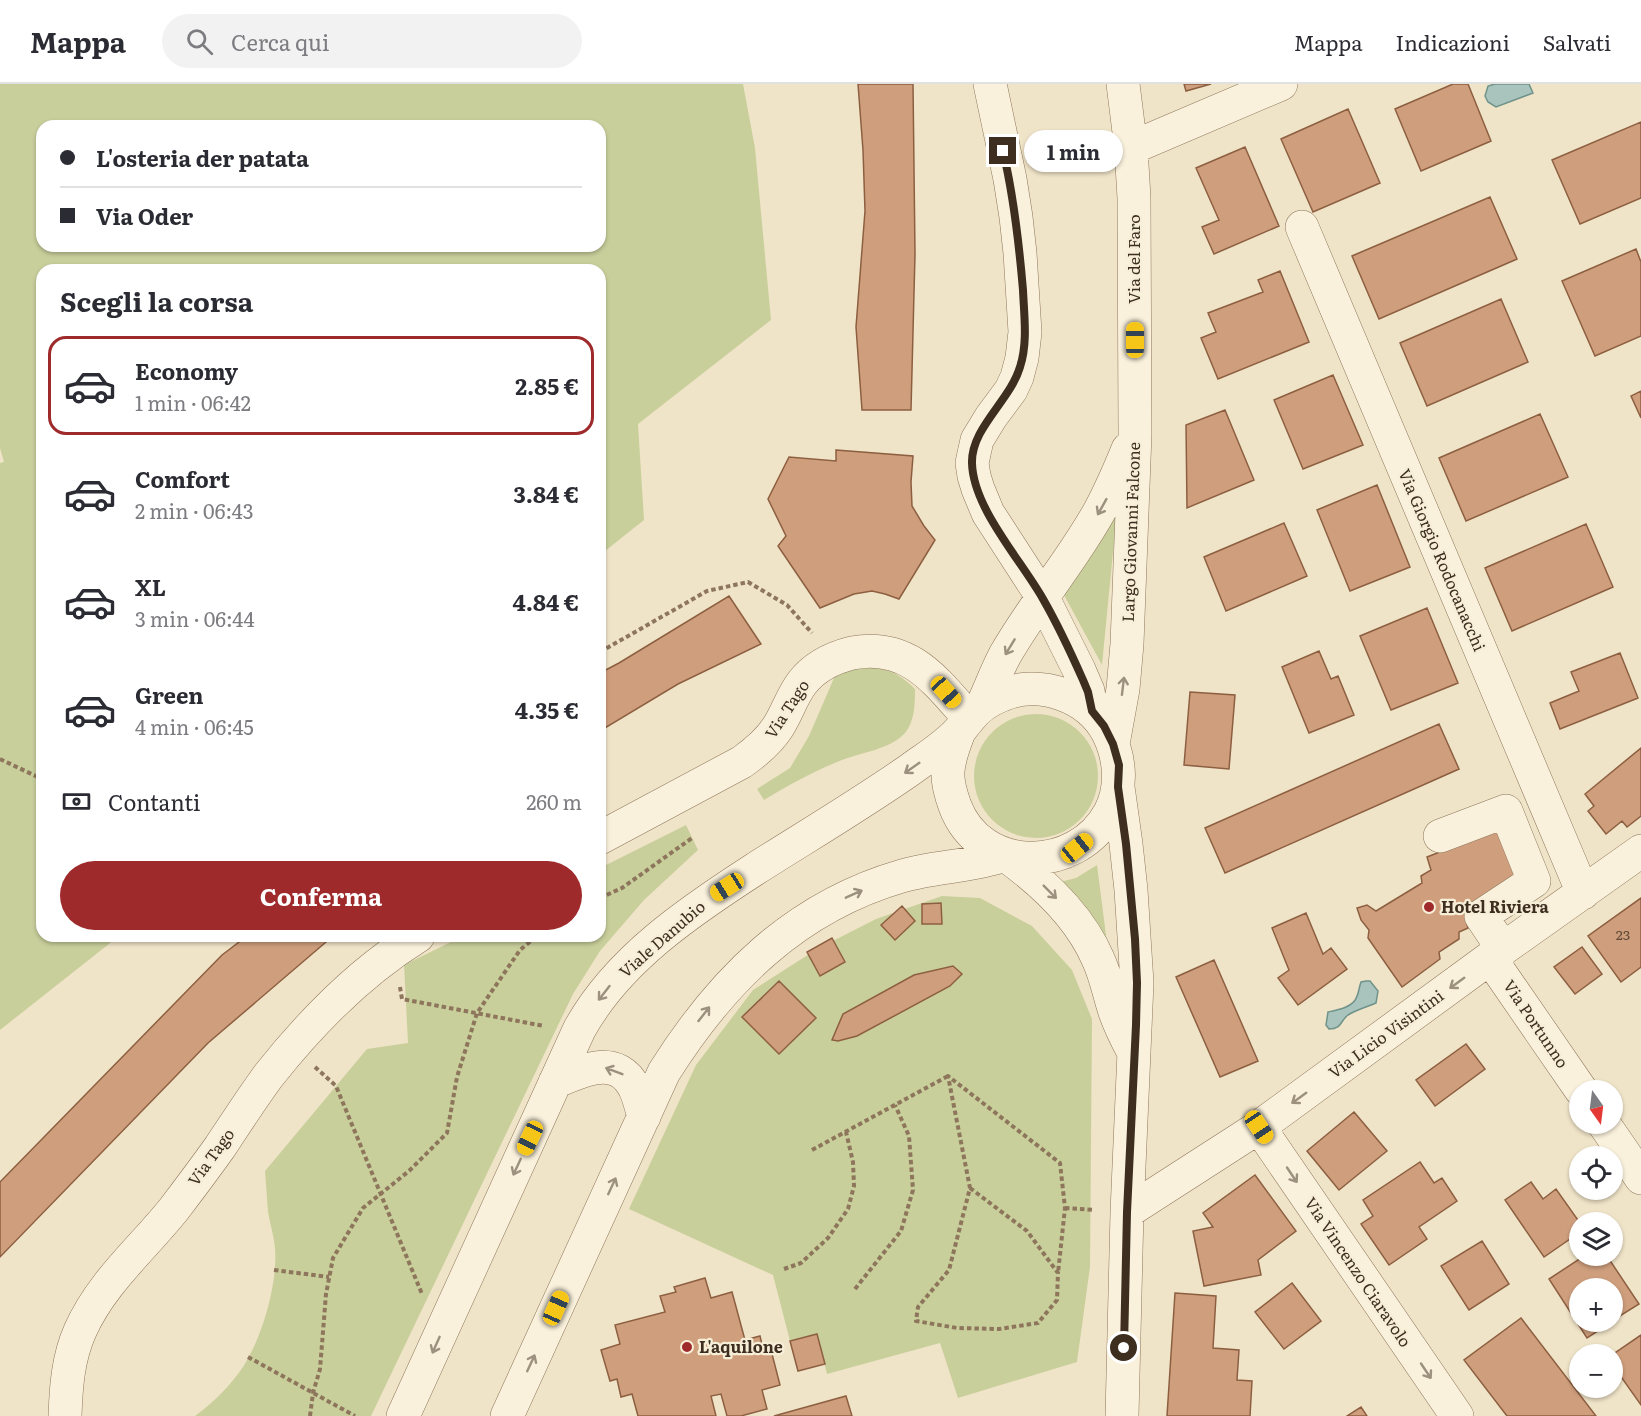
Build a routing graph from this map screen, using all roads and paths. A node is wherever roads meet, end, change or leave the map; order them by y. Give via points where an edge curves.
1 (990, 84) edge
2 (1123, 84) edge
3 (1281, 84) edge
4 (1131, 148) junction
5 (1302, 227) dead end
6 (1135, 434) junction
7 (1043, 598) junction
8 (606, 649) edge
9 (835, 658) junction
10 (1092, 711) junction
11 (970, 718) junction
12 (1113, 744) junction
13 (0, 759) edge
14 (36, 775) edge
15 (1118, 787) junction
16 (606, 835) edge
17 (1440, 836) dead end
18 (692, 838) dead end
19 (1641, 851) edge
20 (1005, 855) junction
21 (1582, 893) junction
22 (606, 895) edge
23 (530, 942) edge
24 (407, 943) edge
25 (1497, 953) junction
26 (477, 1013) junction
27 (574, 1041) junction
28 (293, 1047) junction
29 (1134, 1053) junction
30 (948, 1076) junction
31 (1575, 1080) edge
32 (555, 1083) junction
33 (895, 1105) junction
34 (644, 1117) junction
35 (1259, 1127) junction
36 (846, 1132) junction
37 (1611, 1134) edge
38 (812, 1150) dead end
39 (1641, 1178) edge
40 (970, 1188) junction
41 (381, 1194) junction
42 (1127, 1212) junction
43 (784, 1269) dead end
44 (274, 1270) dead end
45 (1058, 1273) junction
46 (329, 1277) junction
47 (855, 1289) dead end
48 (452, 1310) junction
49 (248, 1357) dead end
50 (313, 1393) junction
51 (65, 1416) edge
52 (310, 1416) edge
53 (355, 1416) edge
54 (403, 1416) edge
55 (507, 1416) edge
56 (1122, 1416) edge
57 (1456, 1416) edge

1 - 7 street via 1016,217 1024,339 1017,377 977,440 972,463 988,513
2 - 4 street, Via del Faro
3 - 4 street
4 - 6 street, Via del Faro
5 - 21 street, Via Giorgio Rodocanacchi
6 -> 7 street, Largo Giovanni Falcone via 1098,513
12 -> 6 street, Largo Giovanni Falcone via 1127,644
7 - 10 street, Largo Giovanni Falcone via 1083,680
7 -> 11 street, Largo Giovanni Falcone
8 - 9 path via 707,591 748,582 787,605
9 - 11 street, Via Tago via 870,651 908,659 926,671
9 - 16 street, Via Tago via 802,682 778,727 742,762
10 - 11 street, Largo Giovanni Falcone via 1050,690 1026,689 1003,694
10 - 12 street, Largo Giovanni Falcone
11 - 20 street, Largo Giovanni Falcone via 951,752 950,794 969,831
11 -> 27 street, Viale Danubio via 903,774 688,914 615,979
12 - 15 street, Largo Giovanni Falcone via 1119,765
13 - 14 path
15 - 20 street, Largo Giovanni Falcone via 1097,832 1077,848 1054,857 1029,859
15 - 29 street, Largo Giovanni Falcone via 1136,948
17 - 25 street, Via Portunno via 1506,811 1534,881 1480,916
18 - 22 path
19 - 21 street, Via Licio Visintini
20 -> 29 street, Largo Giovanni Falcone via 1042,884 1085,935
34 -> 20 street via 664,1072 707,1010 753,960 792,928 879,883
21 - 25 street, Via Licio Visintini
23 - 26 path via 520,950
24 - 26 path via 402,999
24 - 28 street, Via Tago via 337,1000
25 - 31 street, Via Portunno
25 -> 35 street, Via Licio Visintini
26 - 27 path via 552,1028
26 - 41 path via 457,1077 447,1132
27 - 32 street, Viale Danubio
28 - 41 path via 336,1086
28 - 51 street, Via Tago via 173,1210 95,1302 70,1360
29 - 42 street
30 - 33 path
30 - 40 path
30 - 45 path via 1060,1163 1065,1208
34 -> 32 street via 635,1088 614,1069 592,1068
32 -> 48 street, Viale Danubio
33 - 36 path
33 - 47 path via 909,1136 913,1190 902,1231
55 -> 34 street
35 - 42 street, Via Licio Visintini
35 -> 57 street, Via Vincenzo Ciaravolo
36 - 38 path
36 - 43 path via 854,1186 848,1209 828,1238 801,1263
37 - 39 street
40 - 45 path via 1027,1231
40 - 45 path via 949,1270 918,1307 916,1321 957,1328 999,1329 1038,1323 1057,1300
41 - 46 path via 363,1208 333,1258
41 - 48 path via 423,1296
42 - 56 street
44 - 46 path
46 - 50 path via 320,1369
48 -> 54 street, Viale Danubio
49 - 50 path
50 - 52 path
50 - 53 path

